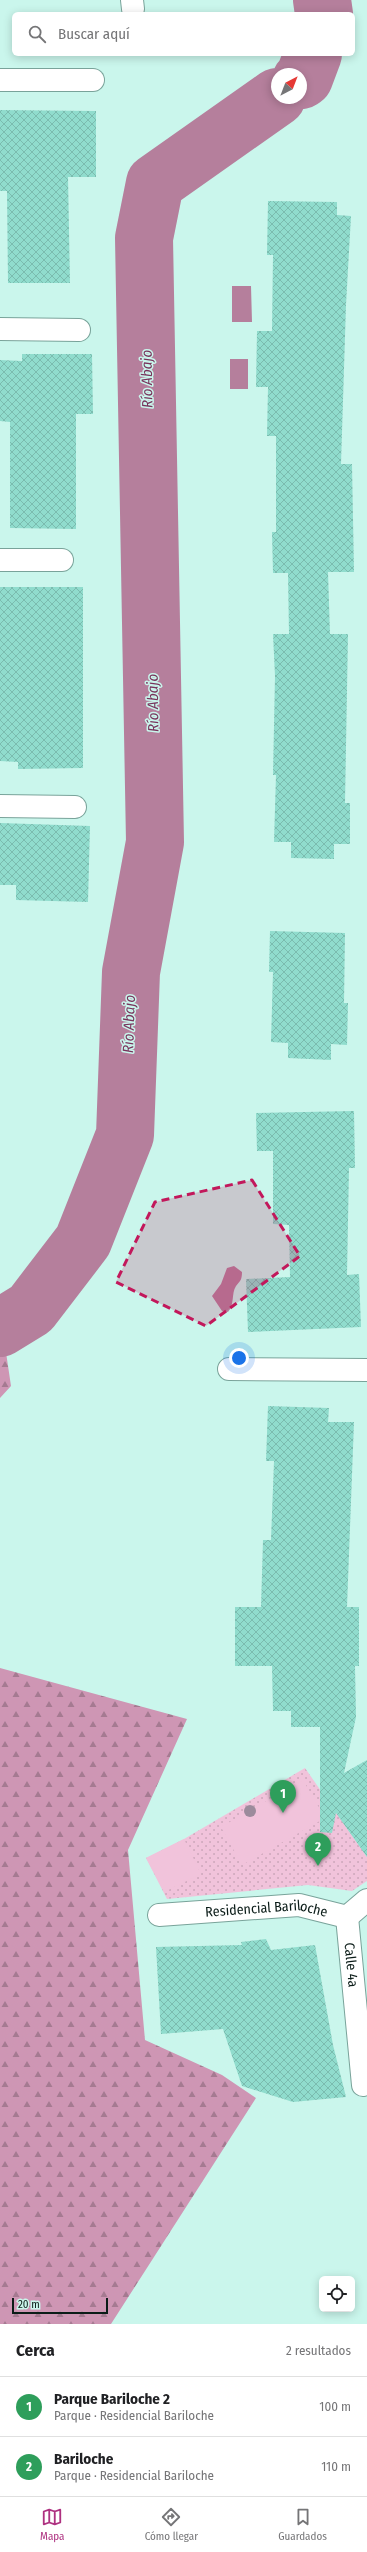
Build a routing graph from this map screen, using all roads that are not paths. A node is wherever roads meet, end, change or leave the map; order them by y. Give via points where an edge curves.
1 (0, 80) edge
2 (93, 80) dead end
3 (0, 329) edge
4 (79, 330) dead end
5 (0, 560) edge
6 (62, 560) dead end
7 (0, 806) edge
8 (75, 807) dead end
9 (229, 1369) dead end
10 (367, 1370) edge
11 (367, 1900) edge
12 (159, 1915) dead end
13 (346, 1917) junction
14 (363, 2084) dead end

1 - 2 street
3 - 4 street
5 - 6 street
7 - 8 street
9 - 10 street
11 - 13 street, Residencial Bariloche
12 - 13 street, Residencial Bariloche via 299,1905
13 - 14 street, Calle 4a

